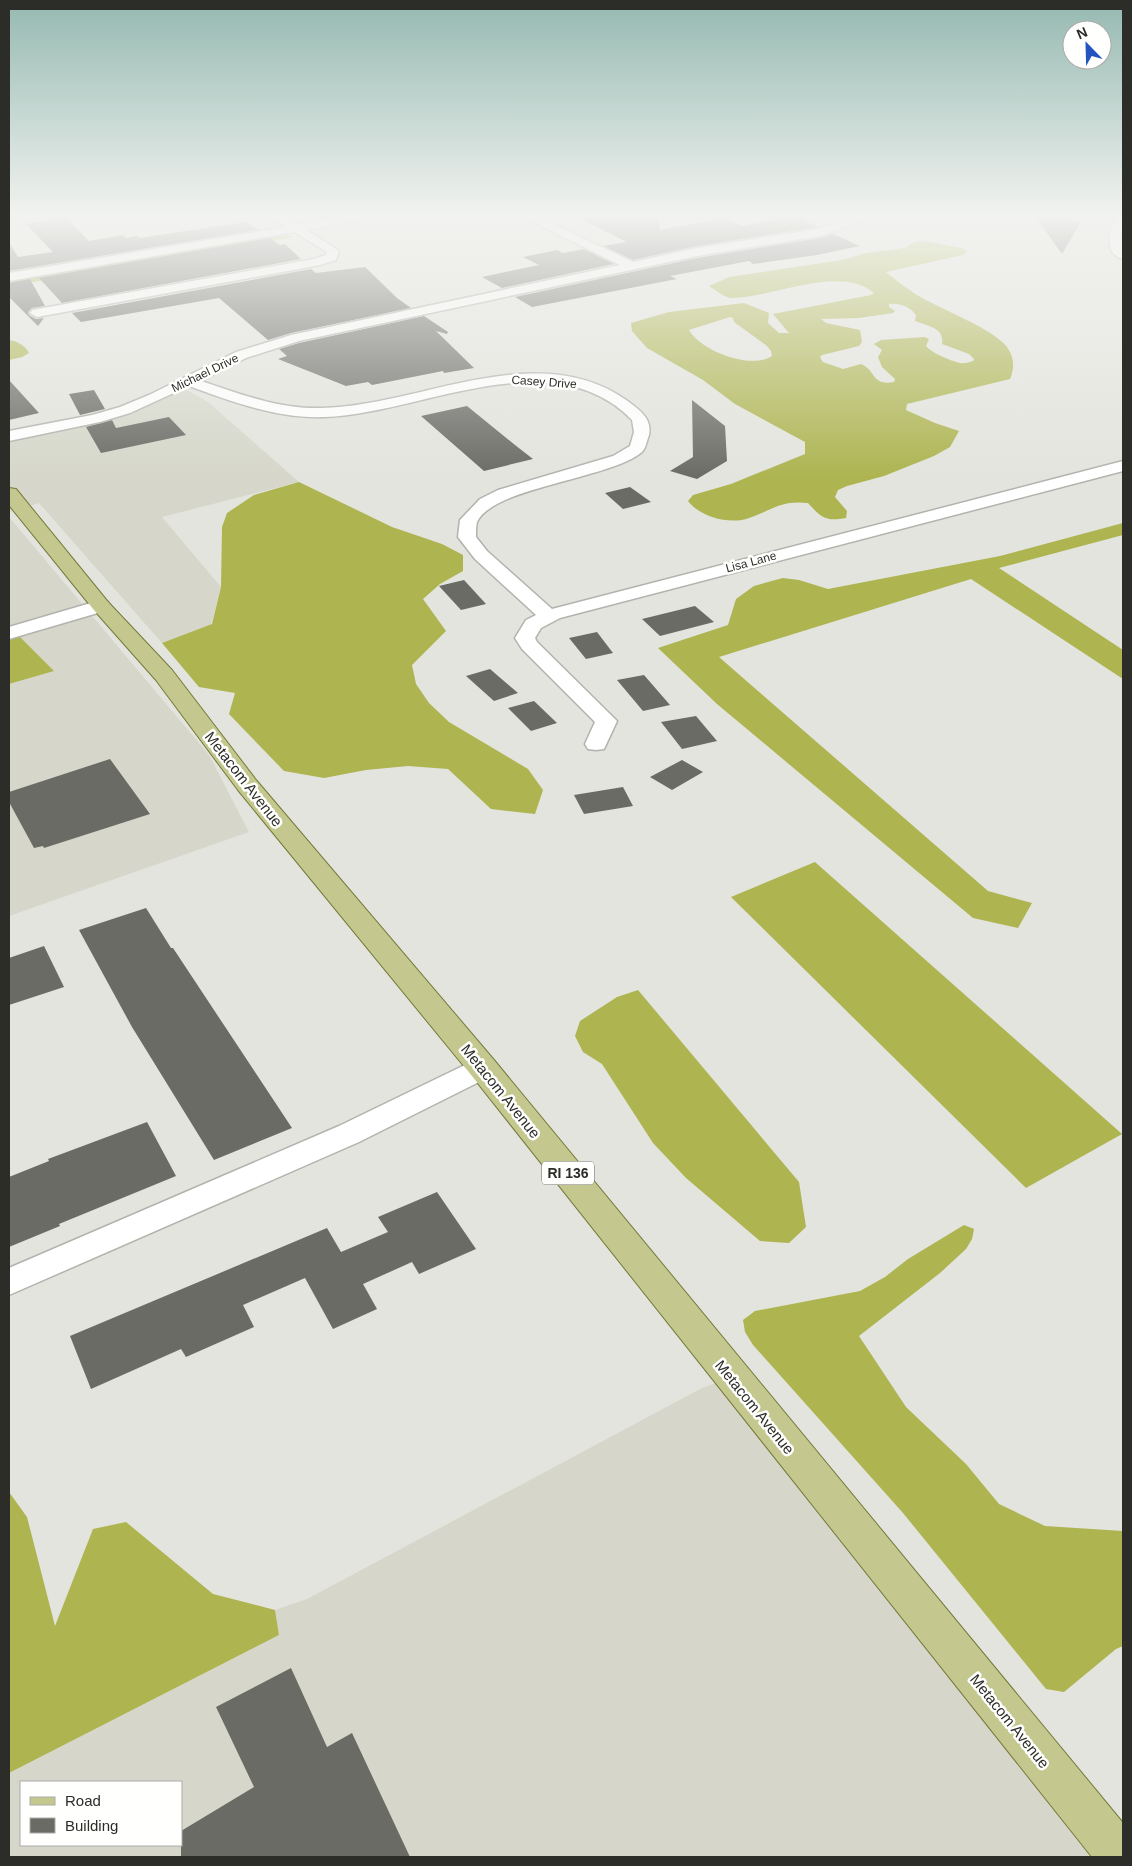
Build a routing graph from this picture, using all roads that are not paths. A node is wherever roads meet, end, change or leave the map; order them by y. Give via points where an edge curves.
1 (91, 303) edge
2 (459, 303) edge
3 (37, 313) dead end
4 (188, 381) junction
5 (9, 436) edge
6 (1123, 466) edge
7 (9, 493) edge
8 (101, 606) junction
9 (548, 616) junction
10 (9, 633) edge
11 (596, 744) dead end
12 (483, 1068) junction
13 (9, 1282) edge
14 (1121, 1857) edge

1 - 3 street
2 - 4 street, Michael Drive via 296,338 248,352
4 - 5 street, Michael Drive via 138,405 95,419
4 - 9 street, Casey Drive via 264,407 320,413 351,410 510,378 578,383 606,392 638,416 644,428 637,448 619,459 504,494 486,504 469,520 467,537 481,555
6 - 9 street, Lisa Lane
7 - 8 main road, Metacom Avenue / RI 136
8 - 10 street
8 - 12 main road, Metacom Avenue / RI 136 via 164,675 247,785
9 - 11 street, Lisa Lane via 533,624 525,638 606,721
12 - 13 street via 349,1134
12 - 14 main road, Metacom Avenue / RI 136

